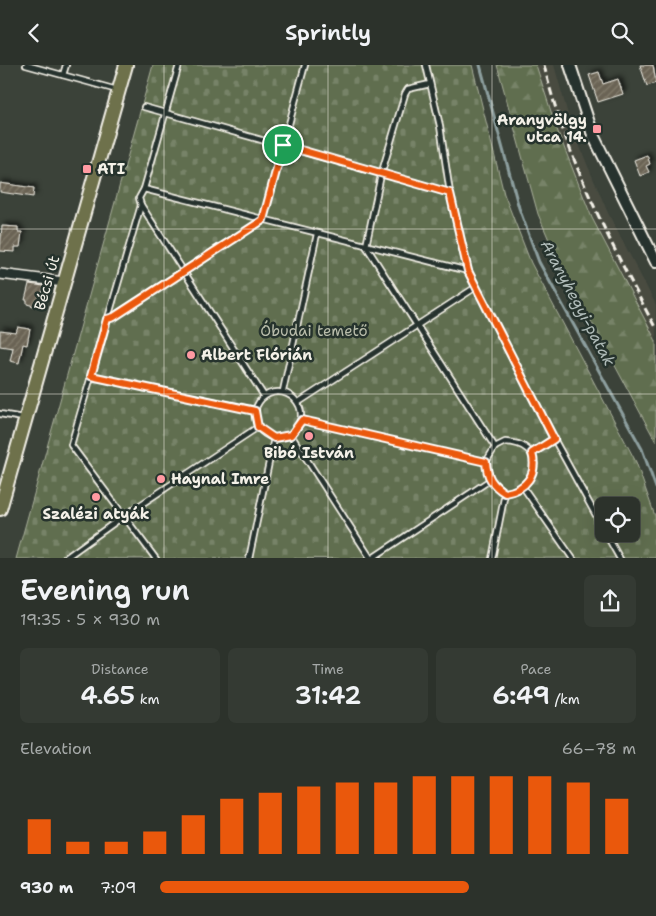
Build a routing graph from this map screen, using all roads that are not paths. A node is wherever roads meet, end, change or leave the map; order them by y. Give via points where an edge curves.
1 (26, 65) edge
2 (66, 65) edge
3 (126, 65) edge
4 (179, 65) edge
5 (304, 65) edge
6 (426, 65) edge
7 (570, 65) edge
8 (38, 67) edge
9 (63, 75) junction
10 (430, 84) junction
11 (118, 91) junction
12 (144, 107) dead end
13 (164, 113) junction
14 (283, 145) junction
15 (381, 175) junction
16 (144, 189) junction
17 (450, 193) junction
18 (140, 205) junction
19 (263, 220) junction
20 (317, 234) junction
21 (366, 246) junction
22 (656, 262) edge
23 (468, 271) junction
24 (183, 272) junction
25 (0, 274) edge
26 (64, 282) junction
27 (476, 287) junction
28 (107, 319) junction
29 (418, 325) junction
30 (91, 376) junction
31 (283, 391) junction
32 (264, 396) junction
33 (299, 402) junction
34 (255, 411) junction
35 (0, 414) edge
36 (26, 419) junction
37 (302, 420) junction
38 (258, 427) junction
39 (291, 435) junction
40 (274, 438) junction
41 (554, 439) junction
42 (495, 447) junction
43 (532, 453) junction
44 (486, 462) junction
45 (490, 480) junction
46 (523, 487) junction
47 (505, 493) junction
48 (0, 509) edge
49 (595, 514) edge
50 (125, 515) junction
51 (610, 542) edge
52 (65, 558) edge
53 (155, 558) edge
54 (249, 558) edge
55 (371, 558) edge
56 (492, 558) edge
57 (572, 558) edge
58 (619, 558) edge

1 - 8 lane
2 - 9 lane
3 - 11 main road, Bécsi út
4 - 13 lane
5 - 14 lane
6 - 10 lane
7 - 22 street via 593,135
8 - 9 lane
9 - 11 lane
10 - 15 lane via 408,89 405,94
10 - 17 lane
11 - 26 main road, Bécsi út
12 - 13 lane
13 - 14 lane
13 - 16 lane
14 - 15 lane
14 - 19 lane
15 - 17 lane
15 - 21 lane
16 - 18 lane via 139,198
16 - 19 lane
17 - 23 lane
18 - 24 lane
18 - 28 lane
19 - 20 lane
19 - 24 lane
20 - 21 lane
20 - 31 lane
21 - 23 lane
21 - 29 lane
23 - 27 lane
24 - 28 lane
24 - 32 lane
25 - 26 street
26 - 36 main road, Bécsi út
27 - 29 lane
27 - 41 lane
28 - 30 lane
29 - 33 lane
29 - 42 lane
30 - 34 lane
30 - 50 lane via 71,445
31 - 32 lane
31 - 33 lane
32 - 34 lane
33 - 37 lane
34 - 38 lane
35 - 36 lane
36 - 48 main road, Bécsi út
37 - 39 lane
37 - 44 lane
38 - 40 lane
38 - 50 lane
39 - 40 lane
39 - 55 lane
40 - 54 lane
41 - 43 lane
41 - 49 lane
42 - 43 lane via 505,442 517,442
42 - 44 lane
43 - 46 lane via 533,471
44 - 45 lane
45 - 47 lane
45 - 55 lane
46 - 47 lane
46 - 57 lane
47 - 56 lane
50 - 52 lane
50 - 53 lane
51 - 58 lane

